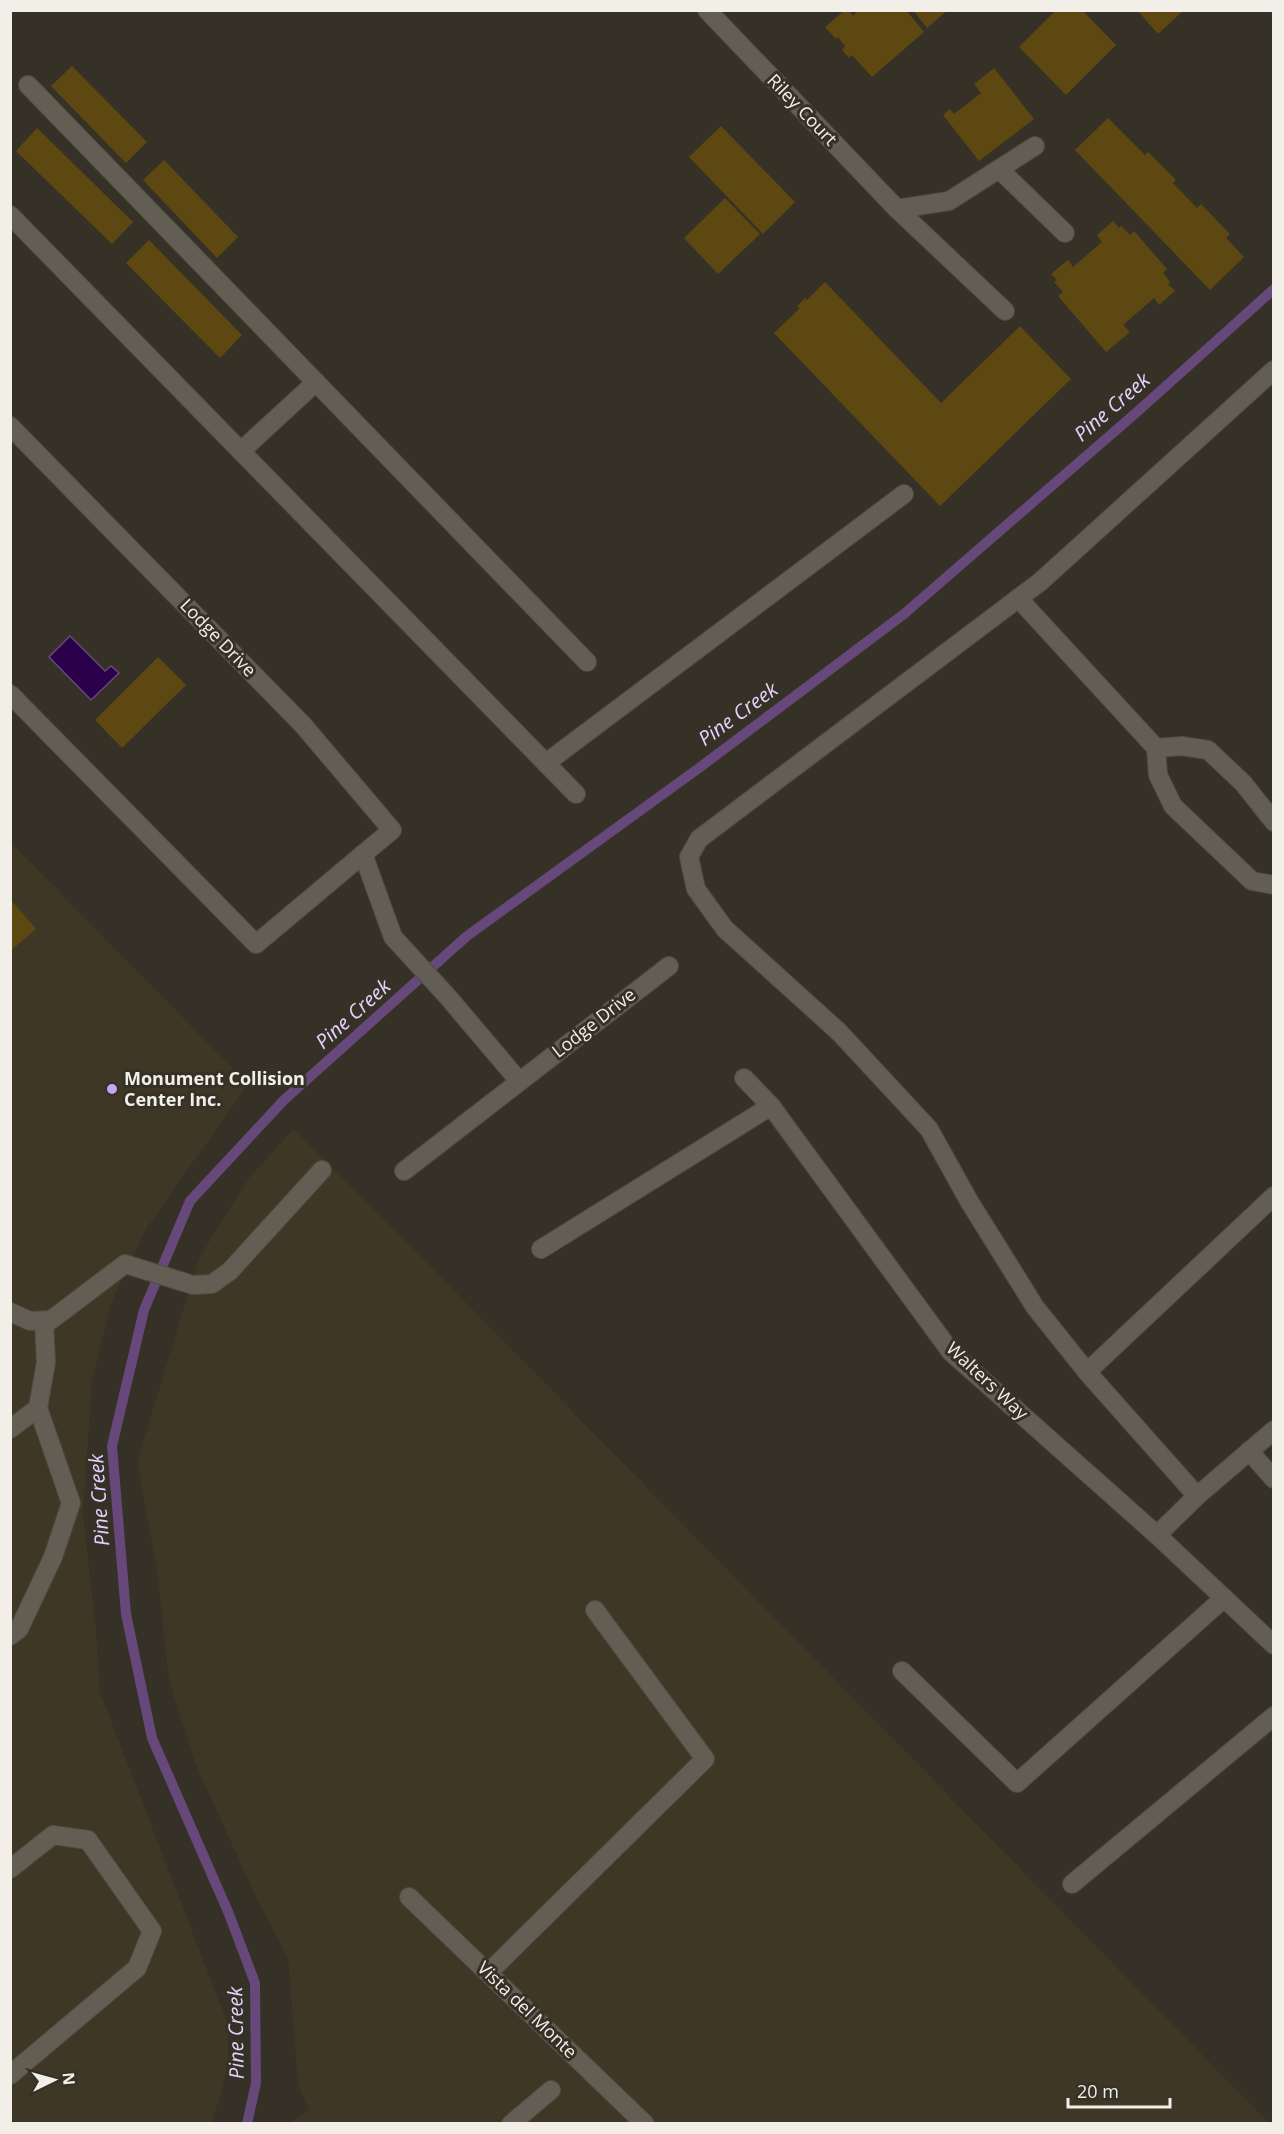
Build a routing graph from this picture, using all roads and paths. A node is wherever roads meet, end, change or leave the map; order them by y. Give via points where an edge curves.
1 (707, 10) edge
2 (28, 85) dead end
3 (1035, 146) dead end
4 (999, 169) junction
5 (897, 209) junction
6 (10, 216) edge
7 (1065, 233) dead end
8 (1005, 311) dead end
9 (1274, 370) edge
10 (316, 382) junction
11 (10, 426) edge
12 (241, 451) junction
13 (904, 494) dead end
14 (1018, 598) junction
15 (587, 662) dead end
16 (10, 694) edge
17 (1156, 748) junction
18 (546, 763) junction
19 (576, 794) dead end
20 (1274, 822) edge
21 (363, 854) junction
22 (1274, 885) edge
23 (669, 966) dead end
24 (744, 1078) dead end
25 (519, 1081) junction
26 (771, 1106) junction
27 (322, 1170) dead end
28 (404, 1171) dead end
29 (1274, 1196) edge
30 (541, 1249) dead end
31 (10, 1312) edge
32 (44, 1321) junction
33 (1087, 1372) junction
34 (38, 1408) junction
35 (10, 1429) edge
36 (1274, 1430) edge
37 (1249, 1451) junction
38 (1274, 1479) edge
39 (1197, 1496) junction
40 (1157, 1535) junction
41 (1224, 1598) junction
42 (595, 1610) dead end
43 (10, 1636) edge
44 (1274, 1645) edge
45 (902, 1671) dead end
46 (1274, 1716) edge
47 (10, 1869) edge
48 (1072, 1884) dead end
49 (409, 1897) dead end
50 (488, 1973) junction
51 (10, 2075) edge
52 (551, 2090) dead end
53 (511, 2124) edge
54 (645, 2124) edge

1 - 5 street, Riley Court
2 - 10 street
3 - 4 street
4 - 5 street via 949,201
4 - 7 street
5 - 8 street, Riley Court
6 - 12 street
9 - 14 street
10 - 12 street
10 - 15 street
11 - 21 street, Lodge Drive via 303,724 392,830
12 - 18 street
13 - 18 street
14 - 17 street
14 - 33 street via 699,839 689,857 696,889 725,929 839,1032 929,1129 1035,1307
16 - 21 street, Lodge Drive via 256,944
17 - 20 street via 1208,750 1243,783
17 - 22 street via 1158,775 1173,806 1252,881
18 - 19 street
21 - 25 street via 393,937
23 - 25 street, Lodge Drive
24 - 26 street, Walters Way
25 - 28 street, Lodge Drive
26 - 30 street
26 - 40 street, Walters Way via 951,1352
27 - 32 street via 230,1271 212,1284 193,1285 126,1264 51,1320
29 - 33 street
31 - 32 street via 30,1321
32 - 34 street via 46,1362
33 - 39 street
34 - 35 street
34 - 43 street via 71,1503 53,1557 19,1629
36 - 37 street
37 - 38 street
37 - 39 street
39 - 40 street
40 - 41 street, Walters Way
41 - 44 street, Walters Way
41 - 45 street via 1017,1783
42 - 50 street via 705,1759
46 - 48 street
47 - 51 street via 53,1835 88,1840 152,1931 137,1968
49 - 50 street, Vista del Monte
50 - 54 street, Vista del Monte
52 - 53 street

